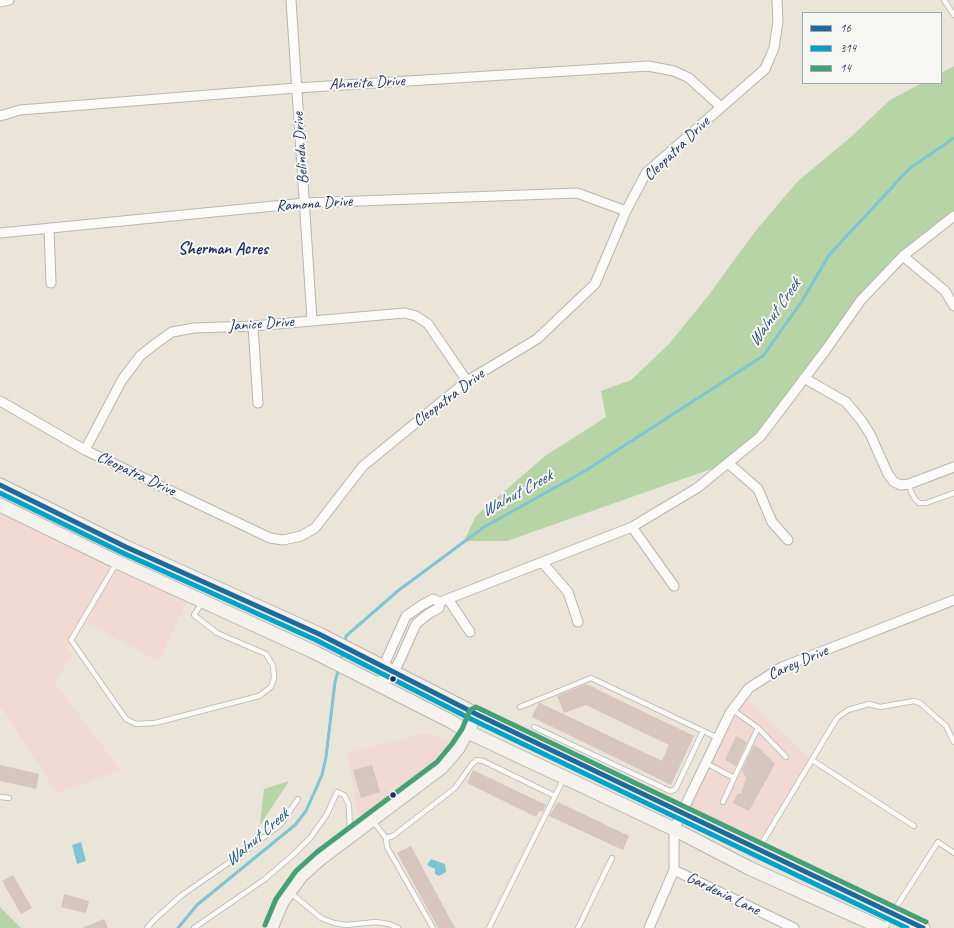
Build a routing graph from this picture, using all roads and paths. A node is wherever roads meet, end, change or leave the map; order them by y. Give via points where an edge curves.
1 (9, 0) edge
2 (291, 0) edge
3 (777, 0) edge
4 (944, 0) edge
5 (0, 2) edge
6 (954, 15) edge
7 (296, 88) junction
8 (721, 107) junction
9 (0, 116) edge
10 (305, 203) junction
11 (626, 211) junction
12 (954, 216) edge
13 (49, 228) junction
14 (0, 234) edge
15 (903, 256) junction
16 (52, 283) dead end
17 (954, 306) edge
18 (312, 320) junction
19 (253, 326) junction
20 (804, 378) junction
21 (467, 381) junction
22 (0, 401) edge
23 (258, 403) dead end
24 (85, 450) junction
25 (728, 463) junction
26 (954, 467) edge
27 (909, 484) junction
28 (0, 485) edge
29 (954, 493) edge
30 (0, 505) edge
31 (632, 527) junction
32 (788, 540) dead end
33 (117, 562) junction
34 (542, 562) junction
35 (674, 586) dead end
36 (203, 600) junction
37 (954, 600) edge
38 (444, 601) junction
39 (578, 622) dead end
40 (470, 632) dead end
41 (388, 669) junction
42 (375, 682) junction
43 (520, 707) dead end
44 (733, 710) junction
45 (476, 714) junction
46 (534, 726) dead end
47 (758, 728) junction
48 (703, 731) junction
49 (468, 732) junction
50 (718, 738) junction
51 (954, 742) edge
52 (786, 756) dead end
53 (812, 760) junction
54 (706, 763) junction
55 (564, 778) junction
56 (734, 778) junction
57 (555, 796) junction
58 (0, 797) edge
59 (9, 798) dead end
60 (298, 798) dead end
61 (723, 802) dead end
62 (682, 813) junction
63 (372, 820) junction
64 (914, 826) dead end
65 (674, 829) junction
66 (350, 836) junction
67 (386, 838) junction
68 (759, 848) junction
69 (954, 853) edge
70 (612, 858) dead end
71 (674, 870) junction
72 (289, 891) junction
73 (893, 912) junction
74 (788, 927) edge
75 (147, 928) edge
76 (194, 928) edge
77 (271, 928) edge
78 (398, 928) edge
79 (433, 928) edge
80 (489, 928) edge
81 (578, 928) edge
82 (649, 928) edge
83 (882, 928) edge
84 (885, 928) edge
85 (923, 928) edge

1 - 5 street
2 - 7 street, Belinda Drive
3 - 8 street, Cleopatra Drive via 778,21 774,48 765,69
4 - 6 lane
7 - 8 street, Ahneita Drive via 648,66 674,70 689,78
7 - 9 street, Ahneita Drive via 20,110
7 - 10 street, Belinda Drive
8 - 11 street, Cleopatra Drive via 646,173
10 - 11 street, Ramona Drive via 577,192
10 - 13 street, Ramona Drive
10 - 18 street, Belinda Drive
11 - 21 street, Cleopatra Drive via 595,284 537,339
12 - 15 street
13 - 14 street, Ramona Drive
13 - 16 street
15 - 17 street via 945,291
15 - 20 street via 861,300
18 - 19 street, Janice Drive
18 - 21 street, Janice Drive via 405,313 416,316 428,324
19 - 23 street
19 - 24 street, Janice Drive via 194,328 172,332 154,344 140,356 122,380
20 - 25 street via 760,437
20 - 27 street via 846,402 870,434 894,482 900,485
21 - 24 street, Cleopatra Drive via 363,466 314,528 301,536 283,540 270,538
22 - 24 street, Cleopatra Drive
25 - 31 street via 697,488
25 - 32 street via 758,489 772,522
26 - 27 street
27 - 29 lane via 915,500 919,503
28 - 41 main road via 126,547 319,634
30 - 33 main road
31 - 34 street
31 - 35 street
33 - 36 main road
33 - 36 lane via 71,640 126,719 136,724 155,724 259,696 271,687 274,678 273,666 266,654 217,633 194,615
34 - 38 street
34 - 39 street via 568,592
36 - 42 main road
37 - 44 street, Carey Drive via 782,667 749,688
38 - 40 street
38 - 41 street via 439,608 416,624 400,660
38 - 41 street via 433,599 406,616
41 - 42 street via 390,678
41 - 45 main road
42 - 49 main road
43 - 48 lane via 591,678
44 - 47 lane
44 - 50 street, Carey Drive
45 - 49 main road
45 - 62 main road
46 - 48 lane via 670,791 676,788
47 - 52 lane
47 - 56 lane
48 - 50 lane
49 - 55 main road
49 - 63 main road via 442,768
50 - 54 street, Carey Drive
51 - 53 lane via 946,726 920,703 914,701 880,707 870,704 848,710 838,718
53 - 64 lane
53 - 68 lane
54 - 56 lane
54 - 62 street, Carey Drive
55 - 57 lane
55 - 65 main road
56 - 61 lane
57 - 67 lane via 477,760 456,788 393,836
57 - 80 lane
58 - 59 lane
60 - 75 lane via 281,824 182,895
62 - 65 street, Carey Drive
62 - 68 main road
63 - 66 main road
63 - 67 lane
65 - 71 street
65 - 83 main road via 749,868
66 - 72 main road via 301,876
66 - 76 lane via 349,805 344,795 337,792 327,814 311,837 294,854 265,879
67 - 79 lane via 387,847
68 - 73 main road
69 - 73 lane via 938,842
70 - 81 lane
71 - 74 street, Gardenia Lane
71 - 82 street
72 - 77 main road
72 - 78 lane via 321,918 334,923 346,925 376,922
73 - 84 lane
73 - 85 main road

